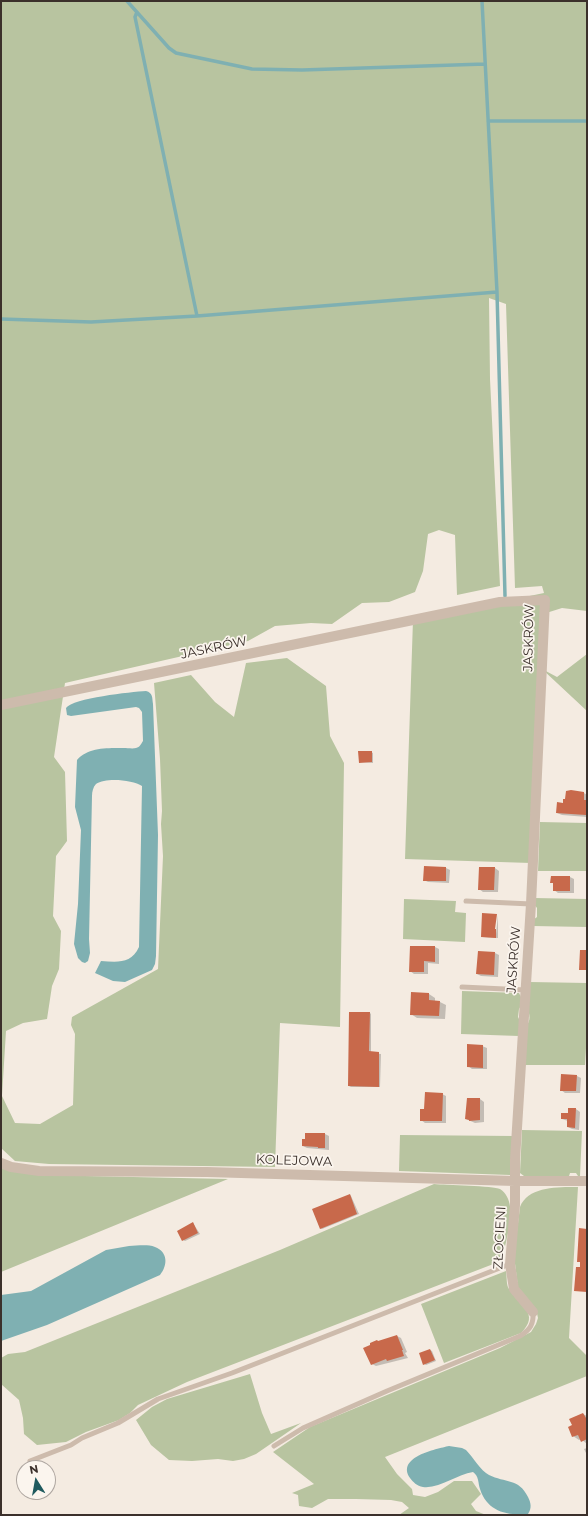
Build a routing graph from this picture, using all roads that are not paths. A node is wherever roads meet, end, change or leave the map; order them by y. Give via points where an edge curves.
1 (1, 705) edge
2 (466, 901) dead end
3 (531, 904) junction
4 (462, 987) dead end
5 (526, 990) junction
6 (1, 1164) edge
7 (515, 1181) junction
8 (587, 1181) edge
9 (510, 1264) junction
10 (533, 1312) joint
11 (274, 1446) dead end
12 (33, 1460) edge

1 - 3 street, JASKRÓW via 500,602 545,600
2 - 3 lane
3 - 5 street, JASKRÓW
4 - 5 lane
5 - 7 street, JASKRÓW
6 - 7 street, KOLEJOWA via 39,1172 207,1172
7 - 8 street, KOLEJOWA
7 - 9 street, ZŁOCIENI
9 - 10 street, ZŁOCIENI via 514,1289
9 - 12 lane via 232,1373 158,1399 118,1423
10 - 11 lane via 534,1318 530,1328 520,1336 303,1428

